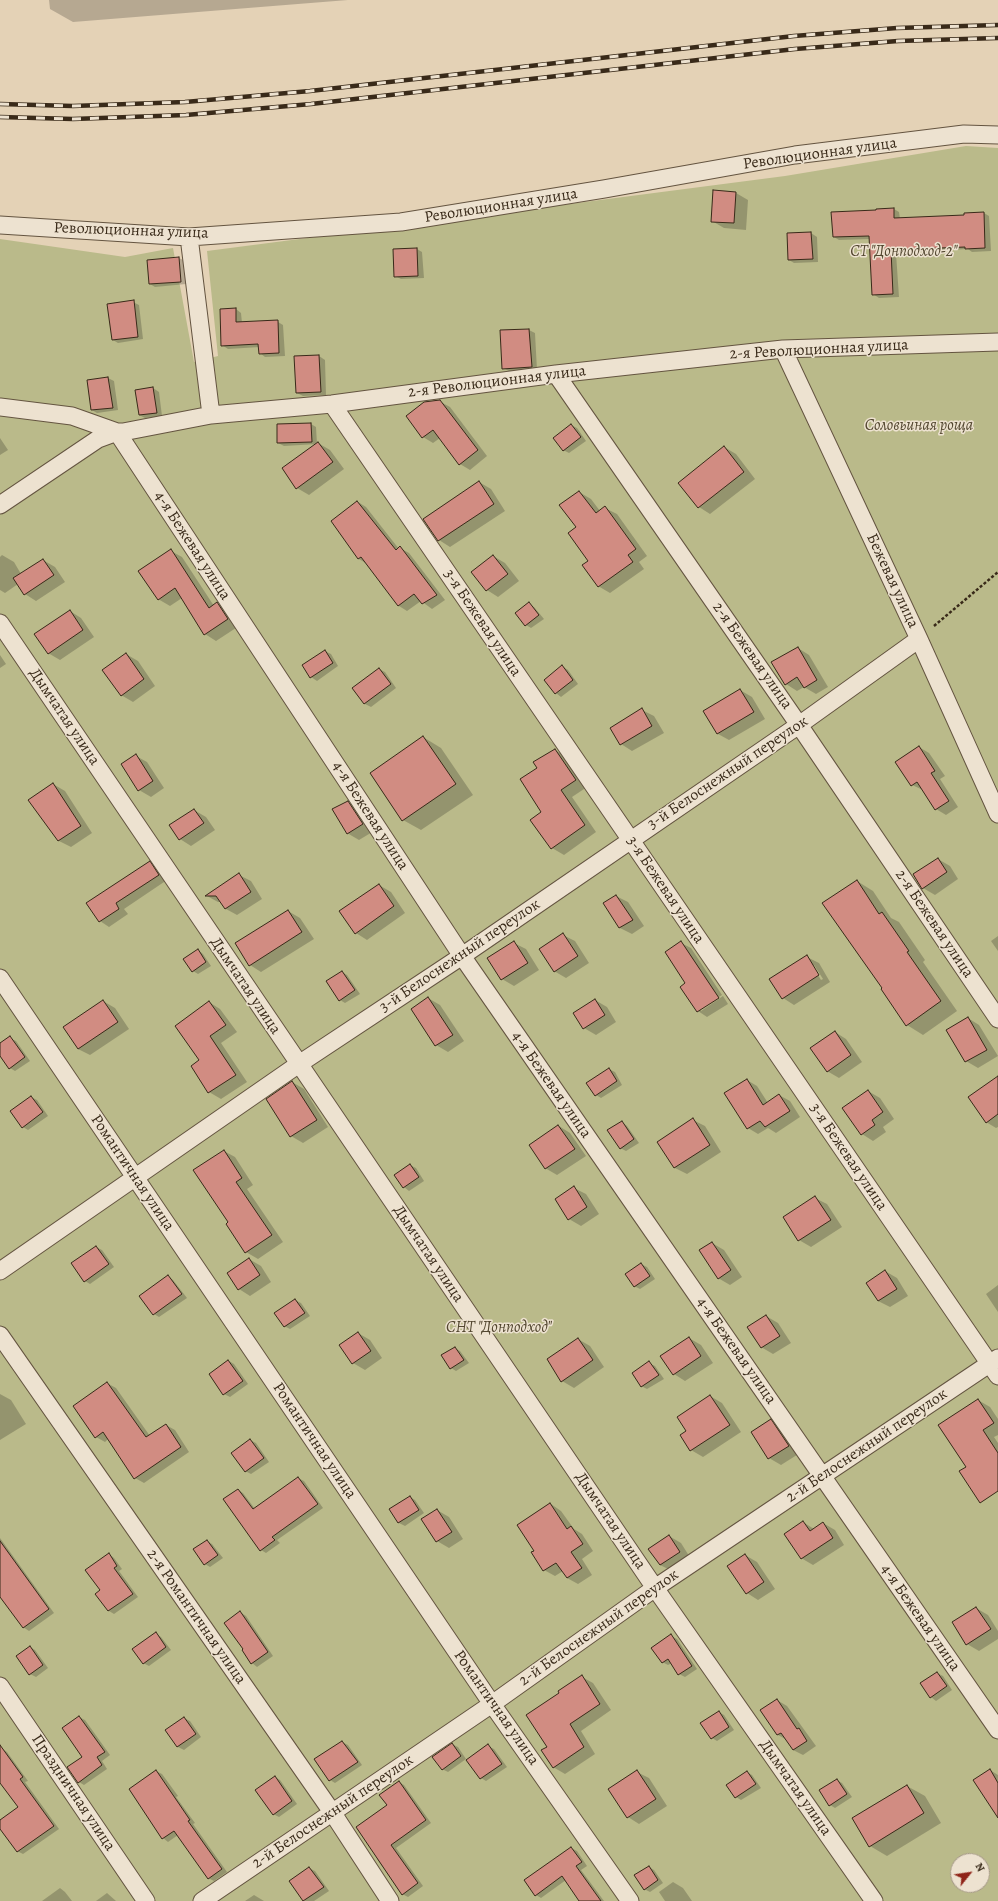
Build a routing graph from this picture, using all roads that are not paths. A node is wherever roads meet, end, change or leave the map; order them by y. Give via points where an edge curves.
1 (998, 135) edge
2 (0, 225) edge
3 (189, 236) junction
4 (998, 342) edge
5 (782, 349) junction
6 (556, 374) junction
7 (332, 404) junction
8 (0, 407) edge
9 (210, 415) junction
10 (118, 432) junction
11 (0, 505) edge
12 (0, 623) edge
13 (919, 639) junction
14 (799, 725) junction
15 (998, 814) edge
16 (630, 840) junction
17 (462, 956) junction
18 (0, 978) edge
19 (998, 1019) edge
20 (299, 1064) junction
21 (136, 1178) junction
22 (0, 1271) edge
23 (0, 1335) edge
24 (995, 1366) edge
25 (822, 1475) junction
26 (656, 1588) junction
27 (0, 1686) edge
28 (492, 1704) junction
29 (998, 1730) edge
30 (332, 1812) junction
31 (146, 1901) edge
32 (202, 1901) edge
33 (390, 1901) edge
34 (630, 1901) edge
35 (874, 1901) edge

1 - 3 street, Революционная улица via 964,134 795,155 401,222
2 - 3 street, Революционная улица
3 - 9 street
4 - 5 street, 2-я Революционная улица
5 - 6 street, 2-я Революционная улица
5 - 13 street, Бежевая улица
6 - 7 street, 2-я Революционная улица
6 - 14 street, 2-я Бежевая улица
7 - 9 street, 2-я Революционная улица
7 - 16 street, 3-я Бежевая улица
8 - 10 street, 2-я Революционная улица via 72,416
9 - 10 street, 2-я Революционная улица
10 - 11 street via 98,439
10 - 17 street, 4-я Бежевая улица
12 - 20 street, Дымчатая улица
13 - 14 street, 3-й Белоснежный переулок
13 - 15 street, Бежевая улица
14 - 16 street, 3-й Белоснежный переулок
14 - 19 street, 2-я Бежевая улица
16 - 17 street, 3-й Белоснежный переулок
16 - 24 street, 3-я Бежевая улица
17 - 20 street, 3-й Белоснежный переулок
17 - 25 street, 4-я Бежевая улица
18 - 21 street, Романтичная улица
20 - 21 street, 3-й Белоснежный переулок
20 - 26 street, Дымчатая улица
21 - 22 street, 3-й Белоснежный переулок
21 - 28 street, Романтичная улица
23 - 30 street, 2-я Романтичная улица
24 - 25 street, 2-й Белоснежный переулок
25 - 26 street, 2-й Белоснежный переулок
25 - 29 street, 4-я Бежевая улица
26 - 28 street, 2-й Белоснежный переулок
26 - 35 street, Дымчатая улица
27 - 31 street, Праздничная улица
28 - 30 street, 2-й Белоснежный переулок
28 - 34 street, Романтичная улица
30 - 32 street, 2-й Белоснежный переулок
30 - 33 street, 2-я Романтичная улица

